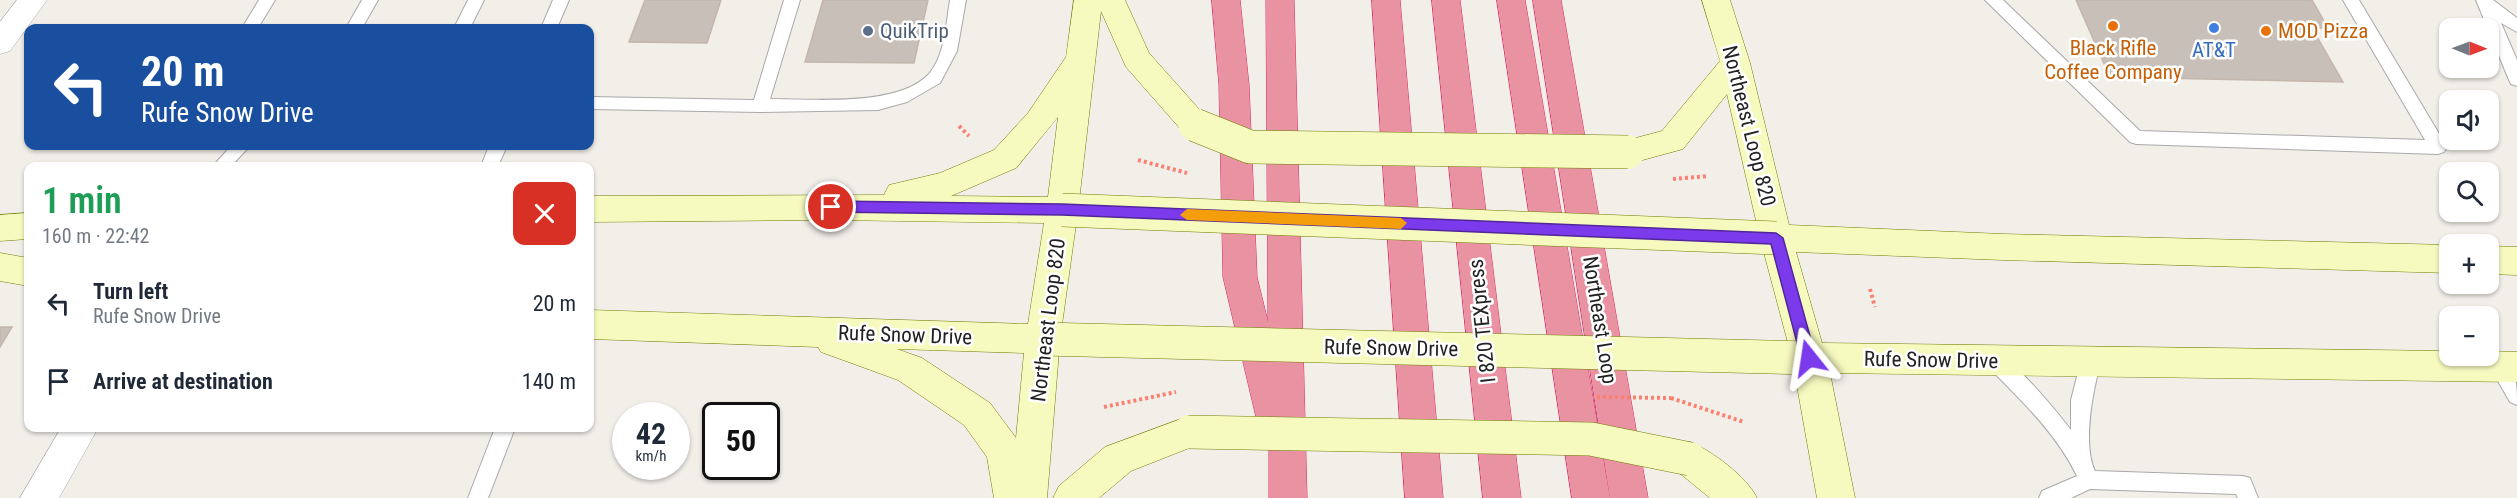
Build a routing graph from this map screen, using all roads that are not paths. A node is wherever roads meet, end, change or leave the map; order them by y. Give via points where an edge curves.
1 (33, 0) edge
2 (267, 0) edge
3 (370, 0) edge
4 (476, 0) edge
5 (561, 0) edge
6 (792, 0) edge
7 (958, 0) edge
8 (1088, 0) edge
9 (1111, 0) edge
10 (1226, 0) edge
11 (1280, 0) edge
12 (1386, 0) edge
13 (1446, 0) edge
14 (1511, 0) edge
15 (1547, 0) edge
16 (1716, 0) edge
17 (1993, 0) edge
18 (2351, 0) edge
19 (2486, 2) edge
20 (252, 24) edge
21 (356, 24) edge
22 (464, 24) edge
23 (551, 24) edge
24 (2517, 26) edge
25 (0, 43) edge
26 (1081, 59) junction
27 (1735, 63) junction
28 (2517, 80) edge
29 (594, 103) edge
30 (760, 106) junction
31 (237, 150) edge
32 (225, 162) edge
33 (831, 207) junction
34 (594, 209) edge
35 (1062, 210) junction
36 (24, 226) edge
37 (0, 228) edge
38 (1776, 238) junction
39 (2439, 259) edge
40 (2499, 260) edge
41 (2517, 261) edge
42 (0, 267) edge
43 (24, 271) edge
44 (594, 325) edge
45 (802, 332) junction
46 (1043, 339) junction
47 (1809, 358) junction
48 (1995, 361) junction
49 (2091, 362) junction
50 (2511, 377) edge
51 (78, 432) edge
52 (503, 432) edge
53 (2080, 458) junction
54 (2089, 480) junction
55 (1288, 486) edge
56 (39, 498) edge
57 (478, 498) edge
58 (484, 498) edge
59 (1012, 498) edge
60 (1028, 498) edge
61 (1072, 498) edge
62 (1424, 498) edge
63 (1502, 498) edge
64 (1591, 498) edge
65 (1629, 498) edge
66 (1738, 498) edge
67 (1836, 498) edge
68 (2049, 498) edge
69 (2248, 498) edge

1 - 25 street
2 - 20 lane
3 - 21 lane
4 - 22 lane
5 - 23 lane
6 - 30 lane
7 - 30 lane via 949,51 934,79 907,96 878,104
8 - 26 main road, Northeast Loop 820
9 - 27 main road, bridge via 1137,59 1195,125 1250,147 1628,152 1672,140
10 - 55 highway via 1234,85 1240,277
11 - 55 highway
12 - 62 highway
13 - 63 highway, I 820 TEXpress
14 - 64 highway
15 - 65 highway, Northeast Loop
16 - 27 main road, Northeast Loop 820
17 - 18 lane via 2136,137 2438,147
19 - 24 lane
19 - 28 lane
26 - 33 main road via 1039,121 1005,159 945,185
26 - 35 main road, Northeast Loop 820
27 - 38 main road, Northeast Loop 820
29 - 30 lane
31 - 32 lane
33 - 34 main road
33 - 35 main road
35 - 38 main road, bridge
35 - 46 main road, Northeast Loop 820
36 - 37 main road
38 - 39 main road
38 - 47 main road, Northeast Loop 820
40 - 41 main road
42 - 43 main road
44 - 45 main road, Rufe Snow Drive
45 - 46 main road, Rufe Snow Drive
45 - 59 main road via 910,369 977,414 1004,452
46 - 47 main road, Rufe Snow Drive, bridge
46 - 60 main road, Northeast Loop 820
47 - 48 main road, Rufe Snow Drive
47 - 67 main road, Northeast Loop 820
48 - 49 main road, Rufe Snow Drive
48 - 53 lane via 2039,405
49 - 50 main road, Rufe Snow Drive
49 - 53 lane via 2081,400
51 - 56 street
52 - 57 lane
53 - 54 lane
54 - 68 lane
54 - 69 lane via 2243,485
57 - 58 lane
61 - 66 main road, bridge via 1118,459 1189,432 1591,439 1690,459

